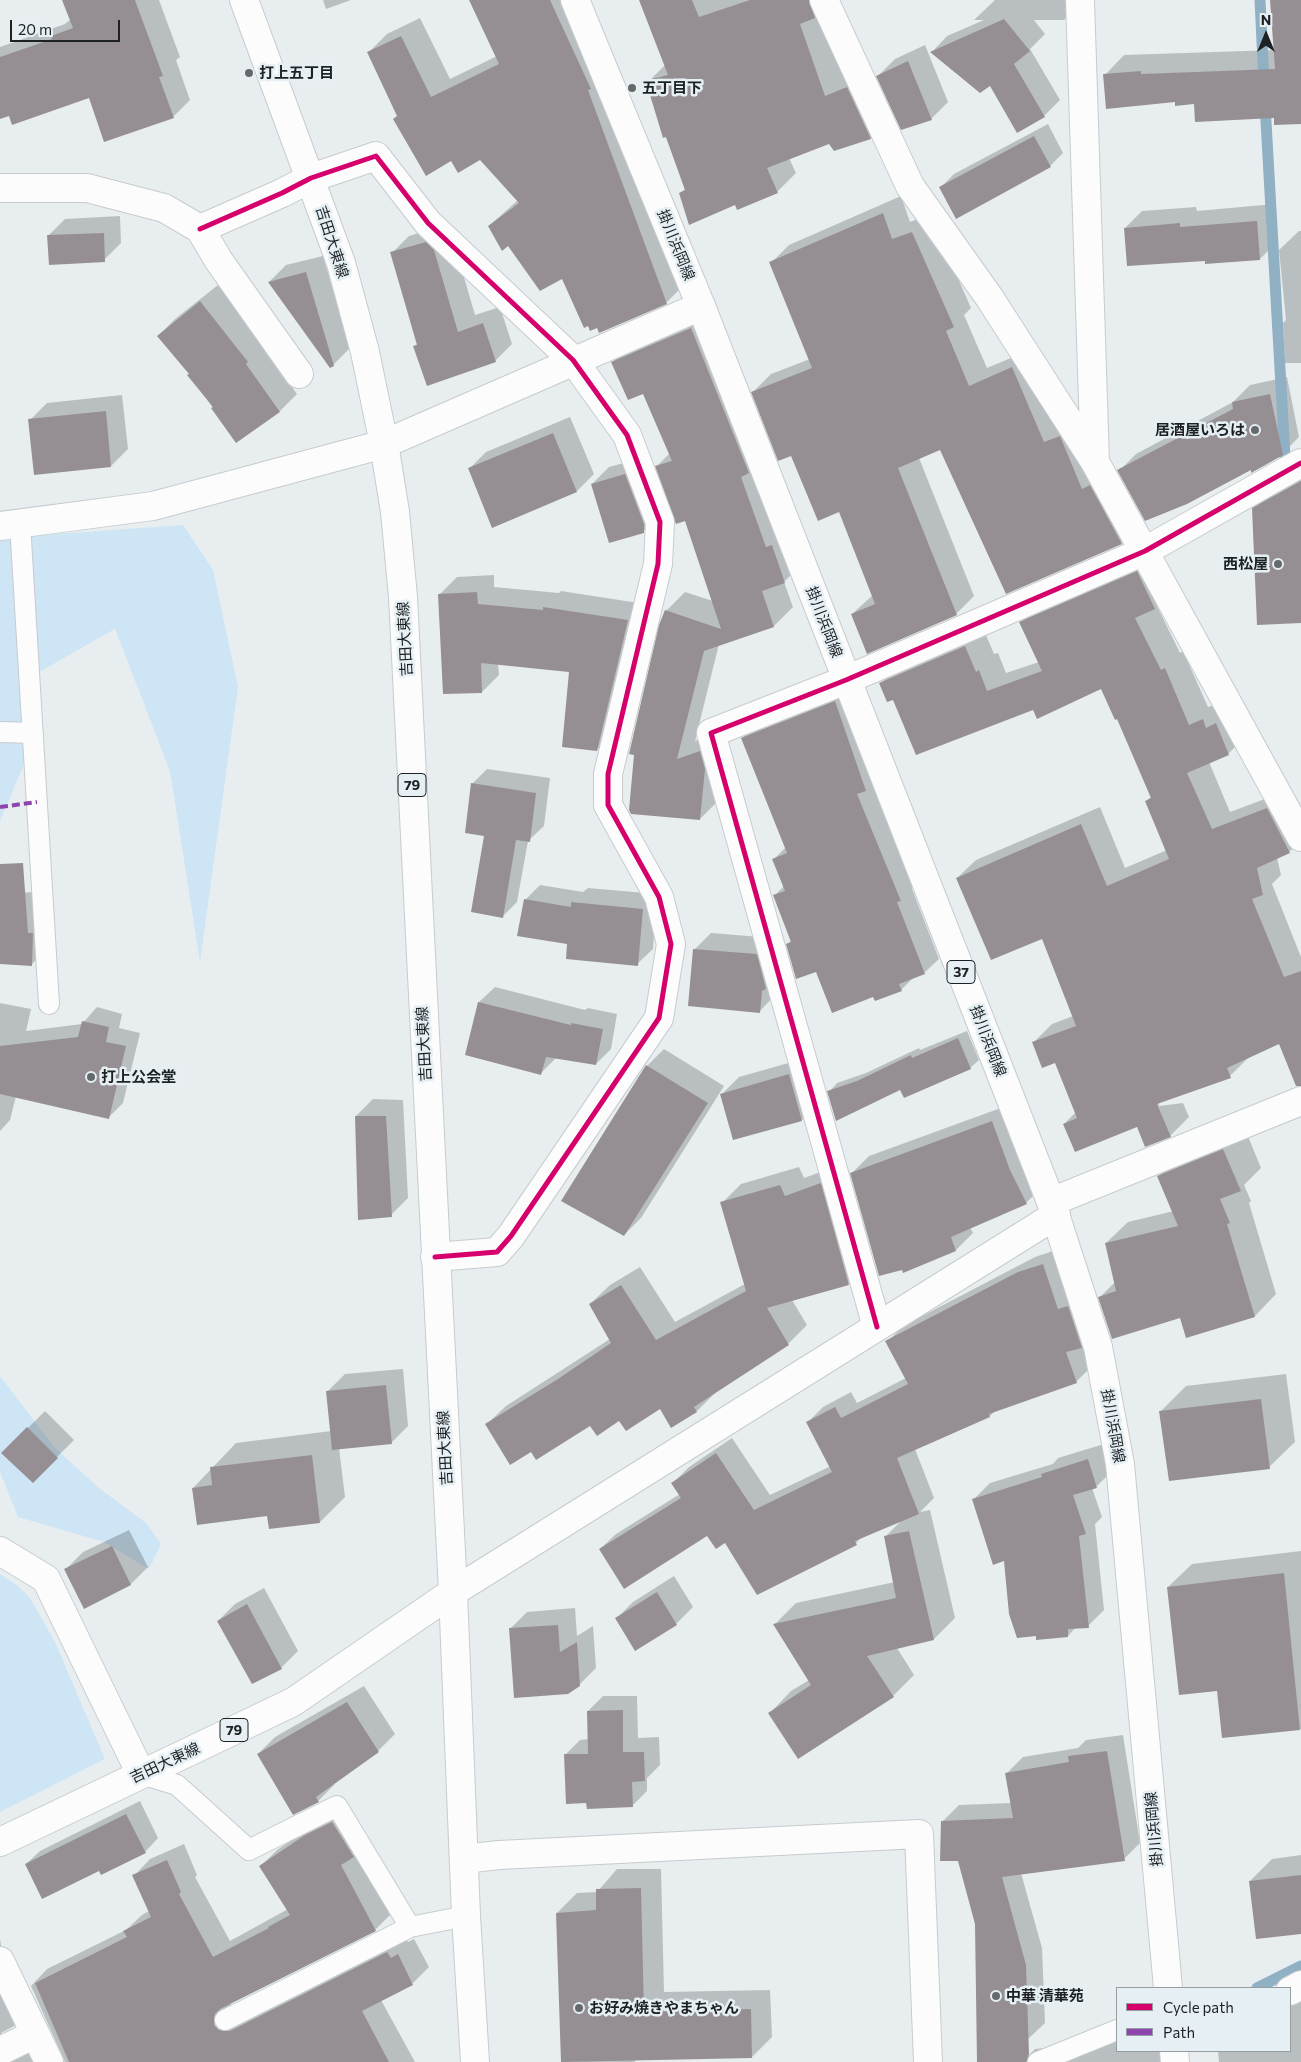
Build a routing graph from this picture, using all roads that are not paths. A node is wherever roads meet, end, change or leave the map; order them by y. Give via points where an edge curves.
1 (244, 0) edge
2 (575, 0) edge
3 (824, 0) edge
4 (1080, 0) edge
5 (311, 178) junction
6 (0, 188) edge
7 (200, 229) junction
8 (701, 306) junction
9 (573, 360) junction
10 (299, 374) dead end
11 (384, 444) junction
12 (1095, 462) junction
13 (1301, 462) edge
14 (10, 525) edge
15 (1145, 551) junction
16 (846, 680) junction
17 (0, 732) edge
18 (33, 733) junction
19 (1301, 837) edge
20 (49, 1004) dead end
21 (1301, 1101) edge
22 (1054, 1209) junction
23 (435, 1257) junction
24 (877, 1327) junction
25 (0, 1551) edge
26 (453, 1592) junction
27 (141, 1774) junction
28 (0, 1842) edge
29 (464, 1859) junction
30 (466, 1916) junction
31 (410, 1927) junction
32 (0, 1961) edge
33 (1168, 1987) edge
34 (225, 2020) dead end
35 (1116, 2030) edge
36 (35, 2034) junction
37 (0, 2051) edge
38 (48, 2062) edge
39 (475, 2062) edge
40 (928, 2062) edge
41 (1038, 2062) edge

1 - 5 street, 吉田大東線 / 79
2 - 8 street, 掛川浜岡線 / 37
3 - 12 street via 910,186 989,297
4 - 12 street
5 - 7 street
5 - 9 street via 376,156 428,223
5 - 11 street, 吉田大東線 / 79 via 340,263 365,352
6 - 7 street via 86,188 164,208
7 - 10 street
8 - 9 street
8 - 16 street, 掛川浜岡線 / 37
9 - 11 street
9 - 23 street via 627,435 660,522 658,564 608,774 608,805 659,897 671,944 659,1018 511,1236 497,1252
11 - 14 street via 153,506
11 - 23 street, 吉田大東線 / 79 via 395,512 403,597
12 - 15 street
13 - 15 street
14 - 18 lane
15 - 16 street
15 - 19 street
16 - 22 street, 掛川浜岡線 / 37
16 - 24 street via 711,733
17 - 18 lane
18 - 20 lane
21 - 22 street
22 - 24 street
22 - 33 street, 掛川浜岡線 / 37 via 1098,1347 1120,1464
23 - 26 street, 吉田大東線 / 79
24 - 26 street
25 - 27 street via 46,1579
26 - 27 street, 吉田大東線 / 79 via 293,1702
26 - 29 street
27 - 28 street, 吉田大東線 / 79
27 - 31 lane via 177,1785 249,1850 338,1806
29 - 30 street
29 - 40 street via 499,1854 919,1834
30 - 31 lane
30 - 39 street
31 - 34 lane
32 - 36 street
35 - 41 lane
36 - 37 street
36 - 38 street

